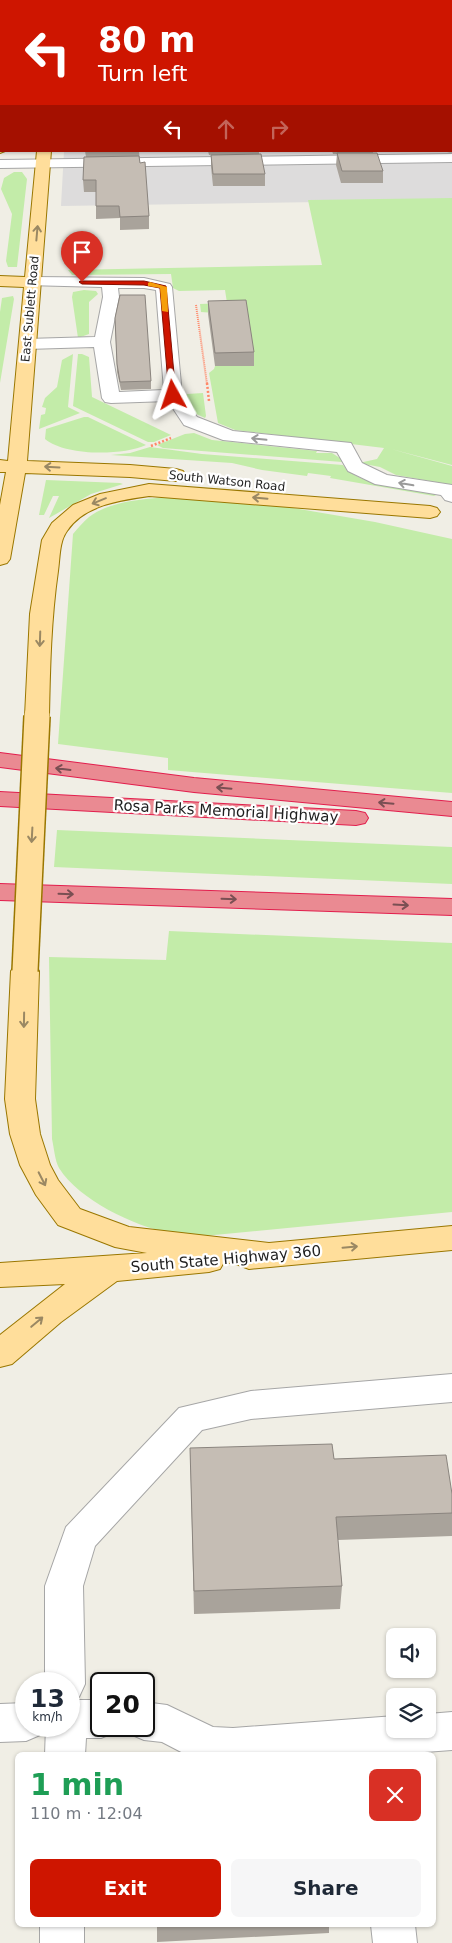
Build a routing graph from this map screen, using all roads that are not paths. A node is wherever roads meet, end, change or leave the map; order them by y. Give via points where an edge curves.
1 (413, 155) edge
2 (44, 157) edge
3 (173, 157) edge
4 (452, 158) edge
5 (0, 164) edge
6 (0, 281) edge
7 (33, 282) junction
8 (110, 282) junction
9 (102, 342) junction
10 (27, 344) junction
11 (173, 395) junction
12 (8, 466) edge
13 (452, 496) edge
14 (0, 559) edge
15 (0, 760) edge
16 (0, 799) edge
17 (452, 809) edge
18 (452, 824) edge
19 (0, 892) edge
20 (452, 907) edge
21 (452, 1238) edge
22 (268, 1255) junction
23 (110, 1269) junction
24 (0, 1275) edge
25 (0, 1354) edge
26 (452, 1388) edge
27 (66, 1672) edge
28 (15, 1722) edge
29 (155, 1722) edge
30 (0, 1723) edge
31 (452, 1731) edge
32 (66, 1737) edge
33 (65, 1752) edge
34 (62, 1927) edge
35 (393, 1927) edge
36 (62, 1943) edge
37 (395, 1943) edge

1 - 3 street
1 - 4 street
2 - 3 street
2 - 5 street
7 -> 2 main road, East Sublett Road
6 - 7 main road
7 - 8 street
7 - 10 main road, East Sublett Road
8 - 9 street via 111,298
8 - 11 street via 164,287
9 - 10 street
9 - 11 street via 111,398
10 - 12 main road, East Sublett Road
13 -> 11 street via 447,490 382,480 355,467 344,447 230,436 190,421
12 - 14 main road, East Sublett Road
12 -> 22 main road, South Watson Road, bridge via 225,479 346,495 438,513 149,490 115,495 87,506 67,518 52,540 41,614 20,1099 25,1134 46,1187 69,1217 126,1239
17 -> 15 highway via 194,785
16 - 18 highway, Rosa Parks Memorial Highway
19 -> 20 highway
22 -> 21 main road, South State Highway 360
22 - 23 main road, South State Highway 360
23 - 24 main road, South State Highway 360
25 -> 23 main road
26 - 27 street via 251,1405 191,1418 79,1538 64,1586
28 - 30 street
29 - 31 street via 167,1724 210,1746 225,1747
32 - 33 street
34 - 36 street
35 - 37 street

